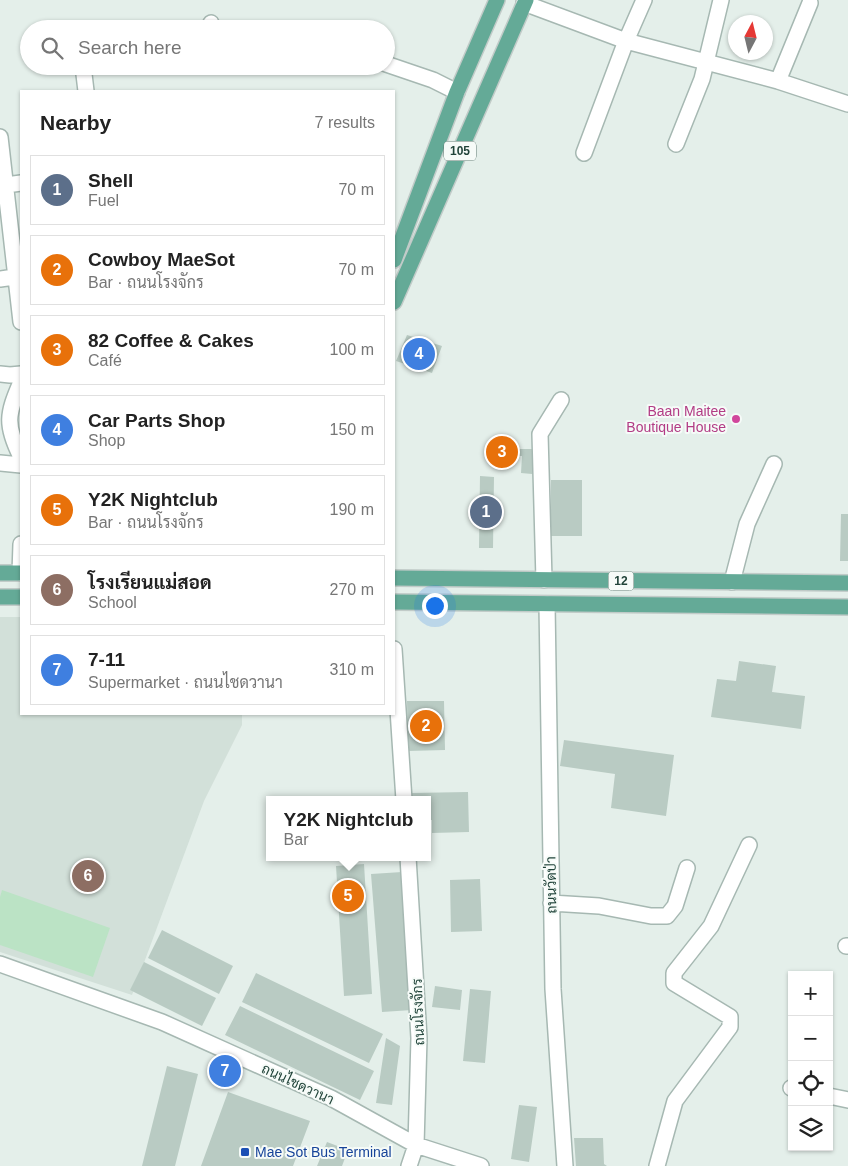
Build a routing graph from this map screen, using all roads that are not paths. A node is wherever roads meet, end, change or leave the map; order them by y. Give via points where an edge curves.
1 (497, 0) edge
2 (644, 0) edge
3 (721, 0) edge
4 (525, 1) edge
5 (810, 3) dead end
6 (626, 41) junction
7 (707, 62) junction
8 (395, 67) edge
9 (84, 75) edge
10 (778, 81) junction
11 (86, 90) edge
12 (457, 92) junction
13 (848, 104) edge
14 (0, 137) edge
15 (676, 144) dead end
16 (584, 153) dead end
17 (4, 181) edge
18 (20, 183) edge
19 (16, 216) edge
20 (395, 257) edge
21 (400, 270) edge
22 (19, 277) edge
23 (0, 279) edge
24 (395, 297) edge
25 (20, 300) edge
26 (0, 374) edge
27 (20, 374) edge
28 (20, 384) edge
29 (561, 400) dead end
30 (20, 455) edge
31 (0, 463) edge
32 (774, 464) dead end
33 (20, 465) edge
34 (0, 573) edge
35 (20, 573) edge
36 (395, 578) edge
37 (544, 580) junction
38 (732, 582) junction
39 (763, 582) junction
40 (848, 583) edge
41 (0, 597) edge
42 (20, 597) edge
43 (395, 602) edge
44 (547, 604) junction
45 (763, 606) junction
46 (848, 607) edge
47 (395, 663) edge
48 (404, 796) edge
49 (749, 845) dead end
50 (408, 861) edge
51 (687, 868) dead end
52 (551, 903) junction
53 (0, 964) edge
54 (833, 1097) edge
55 (848, 1100) edge
56 (416, 1145) junction
57 (409, 1166) edge
58 (481, 1166) edge
59 (565, 1166) edge
60 (657, 1166) edge

1 - 12 main road, 105
2 - 6 street
3 - 7 street
4 - 6 street
4 - 21 main road, 105
5 - 10 street
6 - 7 street
6 - 16 street
7 - 10 street
7 - 15 street
8 - 12 street
9 - 11 street
10 - 13 street
12 - 20 main road, 105
14 - 17 street
17 - 18 street
17 - 19 street
19 - 22 street
21 - 24 main road, 105
22 - 23 street
22 - 25 street
26 - 27 street
28 - 30 street via 9,411 9,427
29 - 37 street via 540,434
31 - 33 street
32 - 38 street via 747,524
34 - 35 main road
36 - 37 main road, 12
37 - 38 main road, 12
38 - 39 main road, 12
39 - 40 main road, 12
39 - 45 main road
41 - 42 main road
43 - 44 main road, 12
44 - 45 main road, 12
44 - 52 street, ถนนวัดป่า
45 - 46 main road, 12
47 - 48 street
49 - 60 street via 712,926 674,973 674,983 730,1017 730,1027 675,1100
50 - 56 street, ถนนโรงจักร via 419,1028
51 - 52 street via 676,906 667,916
52 - 59 street, ถนนวัดป่า
53 - 56 street, ถนนไชดวานา via 162,1022 331,1098
54 - 55 street
56 - 57 street, ถนนโรงจักร
56 - 58 street, ถนนไชดวานา

